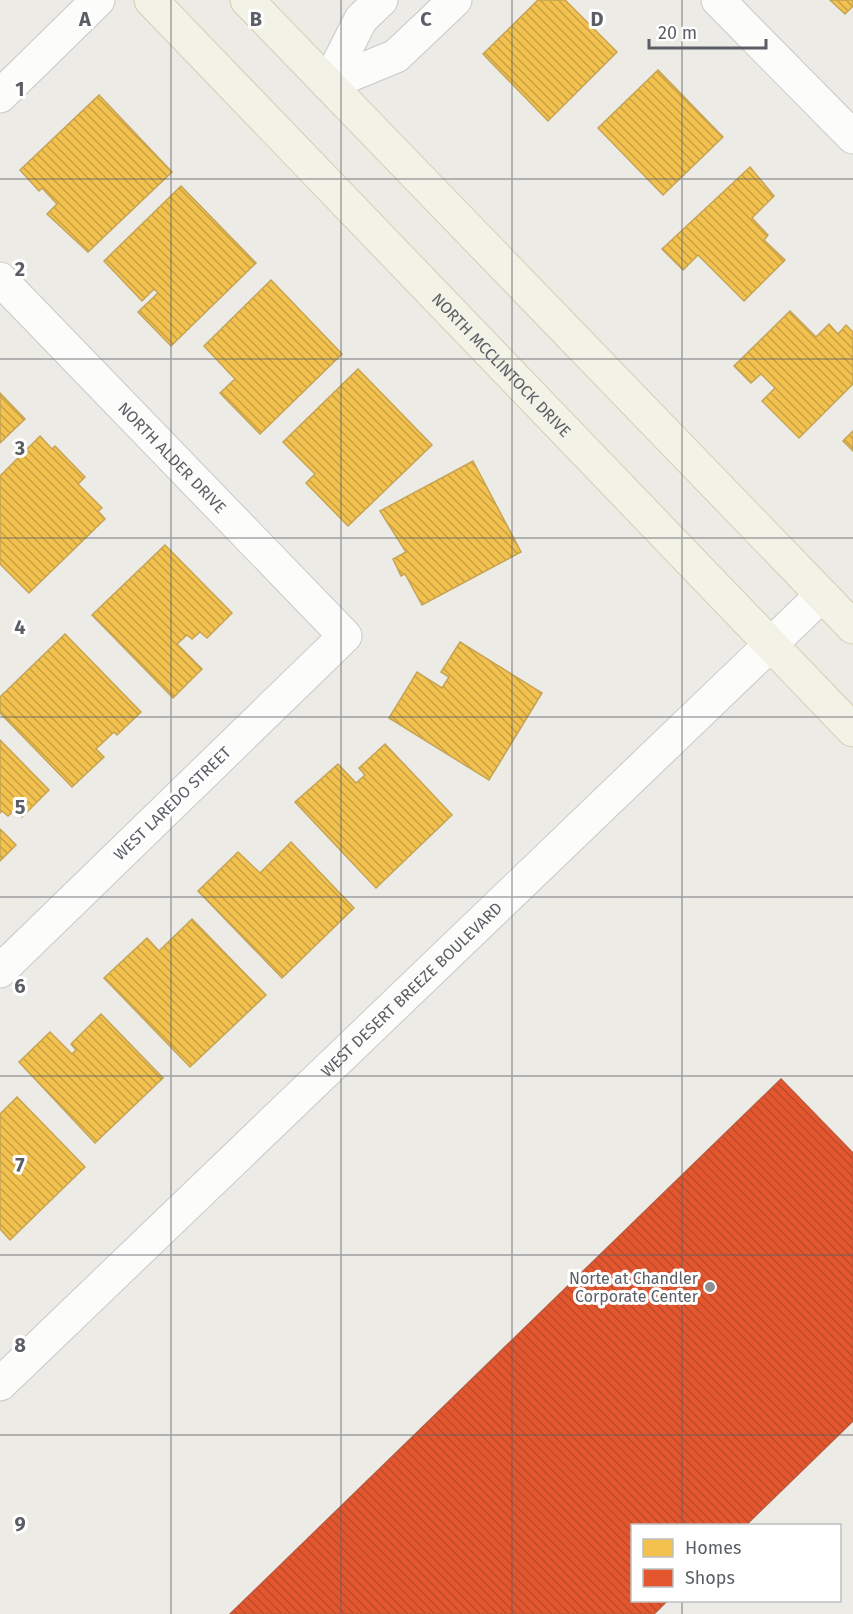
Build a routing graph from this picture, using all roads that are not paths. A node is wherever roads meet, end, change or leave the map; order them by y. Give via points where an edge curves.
1 (98, 0) edge
2 (151, 0) edge
3 (247, 0) edge
4 (381, 0) edge
5 (455, 0) edge
6 (718, 0) edge
7 (328, 84) junction
8 (0, 96) edge
9 (853, 137) edge
10 (0, 279) edge
11 (822, 595) junction
12 (853, 627) edge
13 (345, 636) joint
14 (770, 645) junction
15 (853, 730) edge
16 (0, 970) edge
17 (0, 1384) edge

1 - 8 street
2 - 14 main road, NORTH MCCLINTOCK DRIVE
3 - 7 main road
4 - 7 street via 361,19
5 - 7 street via 396,56
6 - 9 street
7 - 11 main road
10 - 13 street, NORTH ALDER DRIVE
11 - 12 main road
11 - 14 street, WEST DESERT BREEZE BOULEVARD
13 - 16 street, WEST LAREDO STREET
14 - 15 main road, NORTH MCCLINTOCK DRIVE
14 - 17 street, WEST DESERT BREEZE BOULEVARD

